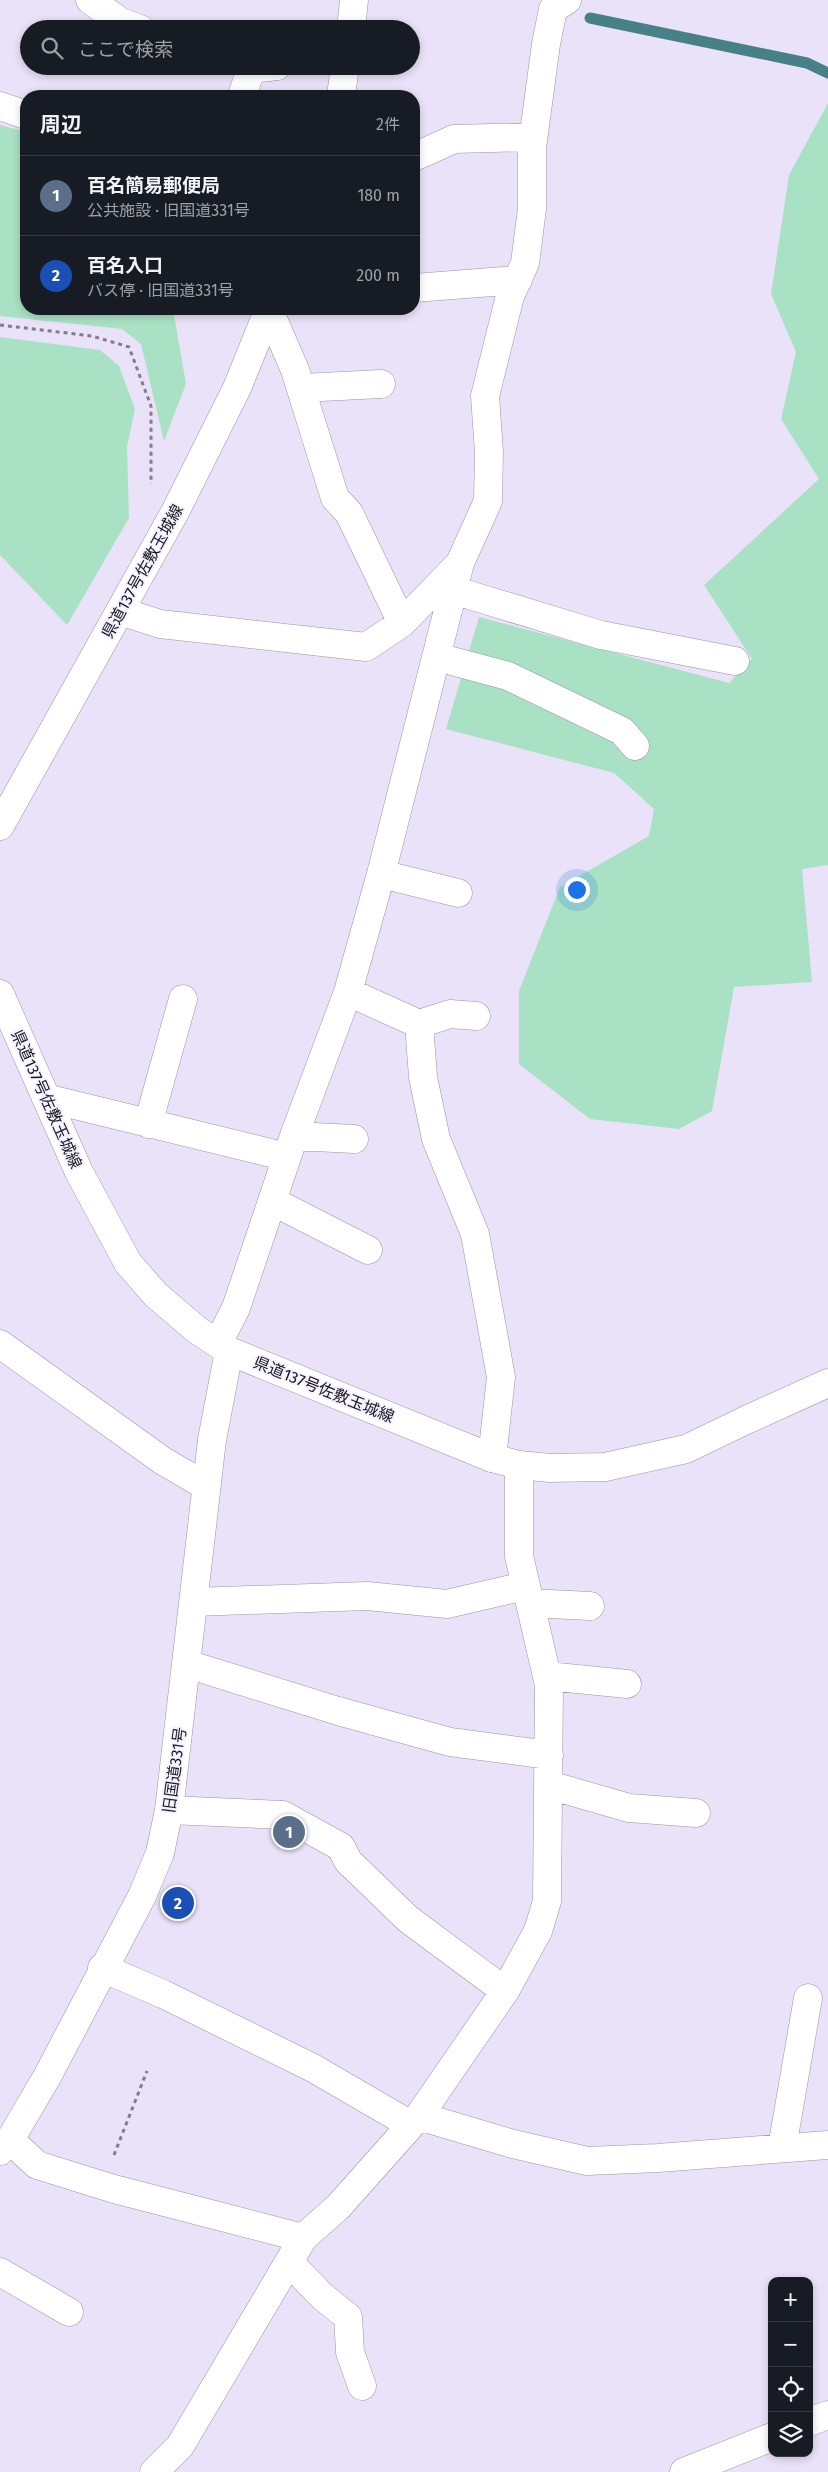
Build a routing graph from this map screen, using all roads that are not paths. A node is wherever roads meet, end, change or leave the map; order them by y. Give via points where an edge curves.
1 (90, 0) edge
2 (354, 0) edge
3 (555, 3) edge
4 (118, 20) edge
5 (352, 20) edge
6 (246, 75) edge
7 (344, 75) edge
8 (243, 90) edge
9 (342, 90) edge
10 (0, 106) edge
11 (20, 113) edge
12 (534, 137) junction
13 (420, 154) edge
14 (518, 280) junction
15 (420, 288) edge
16 (267, 315) edge
17 (271, 315) edge
18 (382, 384) dead end
19 (301, 388) junction
20 (460, 563) junction
21 (453, 590) junction
22 (120, 611) junction
23 (402, 623) junction
24 (436, 657) junction
25 (736, 661) dead end
26 (634, 746) dead end
27 (0, 826) edge
28 (381, 874) junction
29 (458, 893) dead end
30 (348, 992) junction
31 (0, 994) edge
32 (183, 998) dead end
33 (476, 1016) dead end
34 (420, 1024) junction
35 (46, 1098) junction
36 (148, 1124) junction
37 (354, 1139) dead end
38 (290, 1146) junction
39 (272, 1201) junction
40 (368, 1250) dead end
41 (0, 1344) edge
42 (223, 1347) junction
43 (828, 1384) edge
44 (492, 1458) junction
45 (519, 1465) junction
46 (206, 1486) junction
47 (527, 1594) junction
48 (194, 1602) junction
49 (590, 1606) dead end
50 (187, 1664) junction
51 (546, 1676) junction
52 (627, 1684) dead end
53 (549, 1755) junction
54 (549, 1785) junction
55 (169, 1810) junction
56 (696, 1812) dead end
57 (102, 1968) junction
58 (505, 1991) junction
59 (808, 1998) dead end
60 (415, 2120) junction
61 (828, 2145) edge
62 (5, 2146) edge
63 (782, 2148) junction
64 (303, 2238) junction
65 (289, 2262) junction
66 (0, 2272) edge
67 (69, 2312) dead end
68 (362, 2386) dead end
69 (828, 2415) edge
70 (813, 2421) edge
71 (768, 2439) edge
72 (154, 2472) edge
73 (684, 2472) edge

1 - 4 main road
2 - 5 main road
3 - 12 main road via 546,44
6 - 8 main road
7 - 9 main road
10 - 11 main road
12 - 13 main road via 454,139
12 - 14 main road via 532,209 525,263
14 - 15 main road
14 - 20 main road via 510,296 485,396 490,452 488,501
16 - 22 main road, 県道137号佐敷玉城線 via 237,388 166,530
17 - 19 main road
18 - 19 main road
19 - 23 main road via 335,498 349,513
20 - 21 main road, 旧国道331号
20 - 23 main road
21 - 24 main road, 旧国道331号
21 - 25 main road via 601,636
22 - 23 main road via 160,624 366,647
22 - 27 main road, 県道137号佐敷玉城線
24 - 26 main road via 508,676 622,731
24 - 28 main road, 旧国道331号
28 - 29 main road
28 - 30 main road, 旧国道331号
30 - 34 main road
30 - 38 main road, 旧国道331号
31 - 35 main road, 県道137号佐敷玉城線
32 - 36 main road
33 - 34 main road via 450,1014
34 - 44 main road via 423,1077 436,1139 475,1234 500,1377
35 - 36 main road
35 - 42 main road, 県道137号佐敷玉城線 via 79,1172 128,1263 156,1295 197,1330
36 - 38 main road
37 - 38 main road
38 - 39 main road, 旧国道331号
39 - 40 main road
39 - 42 main road, 旧国道331号
41 - 46 main road via 163,1461
42 - 44 main road, 県道137号佐敷玉城線
42 - 46 main road, 旧国道331号
43 - 45 main road, 県道137号佐敷玉城線 via 686,1449 605,1467
44 - 45 main road, 県道137号佐敷玉城線
45 - 47 main road via 519,1556
46 - 48 main road, 旧国道331号
47 - 48 main road via 447,1604 366,1596
47 - 49 main road
47 - 51 main road
48 - 50 main road, 旧国道331号
50 - 53 main road via 450,1742
50 - 55 main road, 旧国道331号
51 - 52 main road
51 - 53 main road via 549,1684
53 - 54 main road
54 - 56 main road via 629,1808
54 - 58 main road via 546,1901 538,1931
55 - 57 main road, 旧国道331号 via 160,1853 142,1896
55 - 58 main road via 283,1815 341,1847 348,1862 408,1919
57 - 60 main road via 163,1994
57 - 62 main road, 旧国道331号 via 48,2075
58 - 60 main road
59 - 63 main road
60 - 63 main road via 587,2161
60 - 64 main road via 338,2207
61 - 63 main road
62 - 64 main road via 37,2165
64 - 65 main road
65 - 68 main road via 348,2317 350,2352
65 - 72 main road via 180,2446
66 - 67 main road
69 - 70 main road
71 - 73 main road

